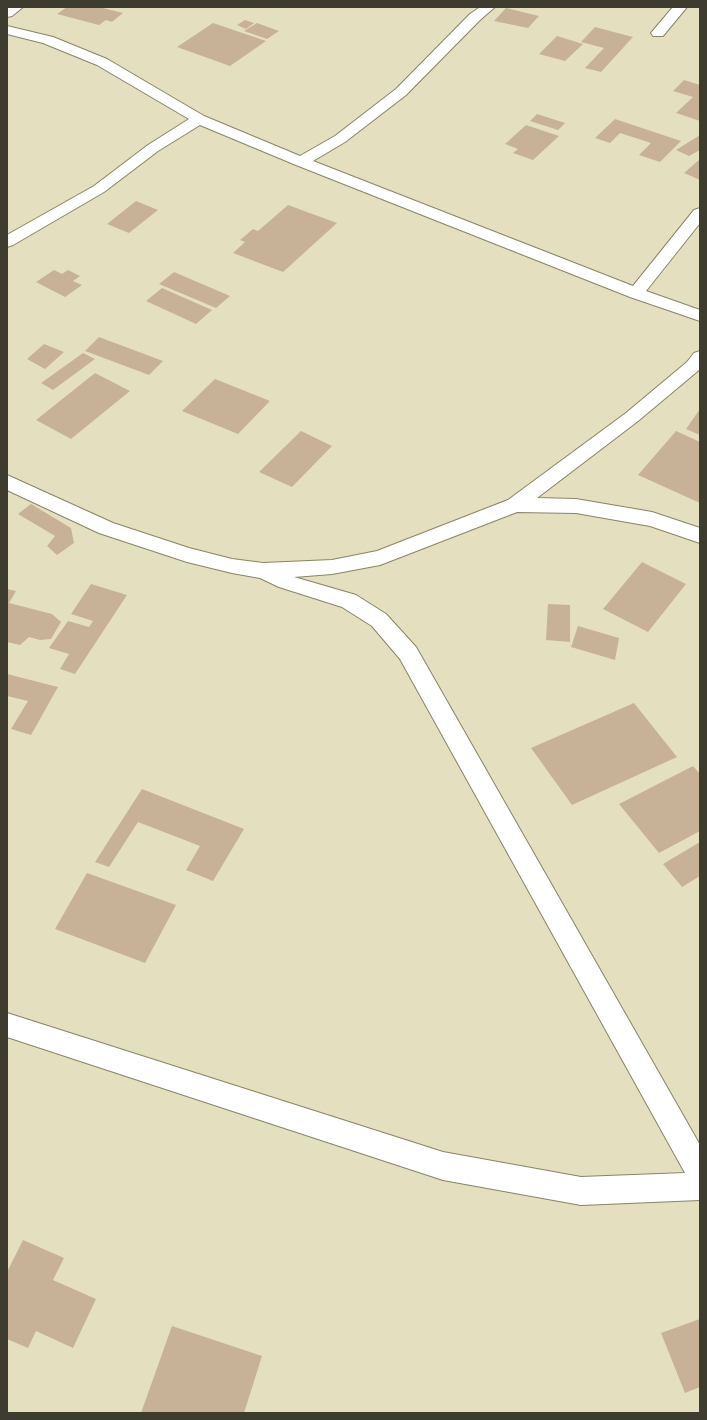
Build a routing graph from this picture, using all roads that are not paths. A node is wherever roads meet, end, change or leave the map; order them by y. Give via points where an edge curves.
1 (16, 7) edge
2 (488, 7) edge
3 (680, 7) edge
4 (7, 13) edge
5 (7, 30) edge
6 (658, 33) dead end
7 (199, 119) junction
8 (301, 162) junction
9 (700, 213) edge
10 (7, 242) edge
11 (636, 293) junction
12 (700, 316) edge
13 (700, 357) edge
14 (7, 482) edge
15 (515, 505) junction
16 (700, 536) edge
17 (263, 571) junction
18 (7, 1025) edge
19 (700, 1172) edge
20 (700, 1186) edge

1 - 4 street
2 - 8 street via 475,17 402,92 340,139
3 - 6 street
5 - 7 street via 48,40 102,62
7 - 8 street
7 - 10 street via 153,148 99,189
8 - 11 street
9 - 11 street
11 - 12 street
13 - 15 street via 693,366 632,417
14 - 17 street via 106,528 188,555
15 - 16 street via 576,506 652,519
15 - 17 street via 380,558 332,567
17 - 19 street via 286,582 349,601 379,620 408,653
18 - 20 street via 443,1166 581,1191

